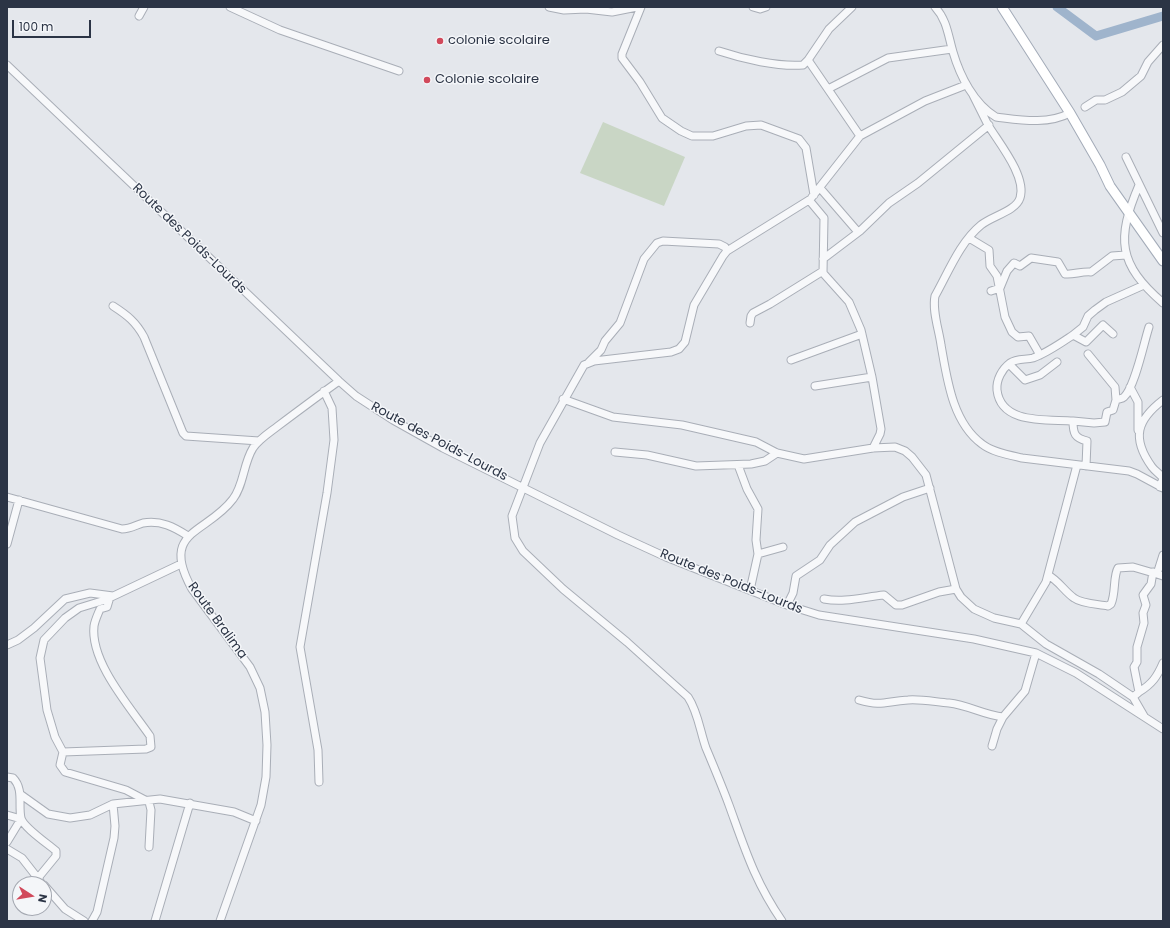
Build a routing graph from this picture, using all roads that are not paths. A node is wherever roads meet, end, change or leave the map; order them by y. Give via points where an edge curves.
1 (144, 7) edge
2 (230, 7) edge
3 (549, 7) edge
4 (637, 7) edge
5 (641, 7) edge
6 (753, 7) edge
7 (766, 7) edge
8 (852, 7) edge
9 (935, 7) edge
10 (1002, 7) edge
11 (139, 16) dead end
12 (1163, 45) edge
13 (952, 49) junction
14 (719, 50) dead end
15 (808, 60) junction
16 (7, 65) edge
17 (399, 71) dead end
18 (966, 85) junction
19 (828, 89) junction
20 (973, 95) junction
21 (1085, 107) dead end
22 (1070, 113) junction
23 (989, 125) junction
24 (860, 136) junction
25 (1126, 157) dead end
26 (1139, 185) junction
27 (820, 188) junction
28 (812, 198) junction
29 (1127, 212) junction
30 (858, 232) junction
31 (1163, 233) edge
32 (969, 238) junction
33 (727, 251) junction
34 (1126, 255) junction
35 (823, 259) junction
36 (1163, 262) edge
37 (823, 271) junction
38 (1144, 284) junction
39 (1000, 288) junction
40 (991, 292) dead end
41 (1163, 303) edge
42 (113, 306) dead end
43 (750, 323) dead end
44 (1149, 327) dead end
45 (862, 334) junction
46 (1113, 334) dead end
47 (1073, 335) junction
48 (1088, 354) dead end
49 (1040, 355) junction
50 (791, 360) dead end
51 (589, 362) junction
52 (1057, 362) dead end
53 (1009, 364) junction
54 (872, 376) junction
55 (339, 381) junction
56 (815, 386) dead end
57 (1130, 387) junction
58 (324, 391) junction
59 (564, 399) junction
60 (1116, 400) junction
61 (1163, 400) edge
62 (1073, 421) junction
63 (1138, 432) junction
64 (259, 441) junction
65 (873, 448) junction
66 (615, 452) dead end
67 (777, 453) junction
68 (738, 465) junction
69 (1077, 465) junction
70 (1086, 466) junction
71 (523, 488) junction
72 (930, 488) junction
73 (1163, 488) edge
74 (7, 497) edge
75 (19, 500) junction
76 (188, 536) junction
77 (7, 544) edge
78 (783, 546) dead end
79 (758, 554) junction
80 (1163, 555) edge
81 (181, 564) junction
82 (1158, 574) edge
83 (1048, 575) junction
84 (956, 589) junction
85 (750, 590) junction
86 (112, 597) junction
87 (824, 599) dead end
88 (786, 605) junction
89 (1022, 624) junction
90 (7, 645) edge
91 (1036, 653) junction
92 (1163, 663) edge
93 (1136, 694) junction
94 (859, 700) dead end
95 (1144, 716) junction
96 (1003, 717) junction
97 (1163, 729) edge
98 (992, 746) dead end
99 (63, 752) junction
100 (7, 776) edge
101 (319, 782) dead end
102 (20, 794) junction
103 (149, 802) junction
104 (190, 803) junction
105 (113, 804) junction
106 (7, 815) edge
107 (21, 819) junction
108 (256, 821) junction
109 (7, 842) edge
110 (149, 847) dead end
111 (7, 849) edge
112 (37, 876) edge
113 (45, 876) edge
114 (52, 894) edge
115 (84, 921) edge
116 (92, 921) edge
117 (155, 921) edge
118 (220, 921) edge
119 (782, 921) edge

1 - 11 street
2 - 17 street via 280,30
3 - 4 street via 612,12
5 - 28 street via 622,58 662,118 692,136 713,136 754,125 777,130 799,139 806,148
6 - 7 street
8 - 15 street via 828,29
9 - 13 street via 945,19
10 - 22 main road
12 - 21 street via 1149,60 1141,76 1122,92 1105,100 1096,100
13 - 18 street
13 - 19 street via 888,58
14 - 15 street via 778,63 803,65
15 - 19 street
16 - 55 street, Route des Poids-Lourds
18 - 20 street
18 - 24 street via 925,101
19 - 24 street
20 - 22 street via 996,117 1046,121
20 - 23 street
22 - 29 main road
23 - 30 street via 918,184 889,203
23 - 32 street via 1019,178 1020,198 1015,207 990,218
24 - 27 street
25 - 26 street
26 - 29 street
26 - 31 street
27 - 28 street
27 - 30 street
28 - 33 street
28 - 35 street via 824,218
29 - 34 street
29 - 36 main road
30 - 35 street
32 - 39 street via 989,250 991,269 997,276
32 - 69 street via 934,300 943,354 958,413 966,428 986,447 1011,456
33 - 51 street via 694,305 685,342 679,349
33 - 51 street via 725,246 719,244 663,241 657,243 644,258 620,323
34 - 38 street via 1134,272
34 - 39 street via 1112,256 1091,272 1081,271 1067,275 1058,262 1031,258 1020,266 1014,263 1005,274
35 - 37 street
37 - 43 street via 753,313
37 - 45 street via 825,277 849,302
38 - 41 street
38 - 47 street via 1095,310 1088,316 1083,328
39 - 40 street
39 - 49 street via 1005,317 1012,332 1018,337 1029,336
42 - 64 street via 138,325 186,436
44 - 57 street via 1138,362 1137,375
45 - 50 street
45 - 54 street
46 - 47 street via 1103,325 1086,342
47 - 49 street
48 - 60 street via 1115,387
49 - 53 street
51 - 59 street via 584,365
52 - 53 street via 1040,375 1025,380
53 - 62 street via 1000,375 997,387 1000,402 1009,412 1036,419
54 - 56 street
54 - 65 street via 881,429
55 - 58 street
55 - 71 street, Route des Poids-Lourds via 356,396 393,420
57 - 60 street via 1124,397
57 - 63 street via 1138,402
58 - 64 street
58 - 101 street via 332,408 334,440 300,647 318,750
59 - 67 street via 619,419 670,422 742,438 765,445
59 - 71 street via 540,442
60 - 62 street via 1113,410 1107,412 1106,422
61 - 63 street via 1146,415
62 - 70 street via 1074,434 1080,440 1087,441
63 - 73 street via 1147,460 1163,478 1160,487
64 - 76 street via 249,457 235,497 221,513
65 - 67 street via 811,459
65 - 72 street via 895,447 905,451 923,468
66 - 68 street via 647,454 696,466
67 - 68 street via 758,463
68 - 79 street via 758,509
69 - 70 street
69 - 83 street
70 - 73 street via 1137,474
71 - 85 street, Route des Poids-Lourds via 645,548
71 - 119 street via 511,520 518,546 562,589 643,656 691,701 746,855 764,894
72 - 84 street
72 - 88 street via 903,497 855,522 830,545 820,560 796,576 792,595
74 - 75 street
75 - 76 street via 122,529 133,528 143,523 171,525
75 - 77 street
76 - 81 street via 181,552
78 - 79 street
79 - 85 street
80 - 82 street
81 - 86 street
81 - 108 street, Route Bralima via 192,589 250,667 260,688 265,712 267,745 261,805
82 - 83 street via 1133,567 1118,568 1115,575 1115,592 1108,606 1074,599 1058,580
82 - 93 street via 1143,595 1146,605 1143,613 1144,622 1134,667
83 - 89 street
84 - 87 street via 902,605 896,604 884,595 851,598 839,602
84 - 89 street via 974,609 994,618
85 - 88 street, Route des Poids-Lourds
86 - 90 street via 90,593 65,599 38,625
86 - 99 street via 79,608 64,618 44,640 41,649 47,710 55,737
86 - 99 street via 108,606 100,608 95,621 94,637 104,668 150,736 152,747
88 - 91 street, Route des Poids-Lourds via 838,619 974,640
89 - 93 street via 1046,644
91 - 95 street, Route des Poids-Lourds via 1062,665
91 - 96 street via 1024,691
92 - 93 street via 1151,684
93 - 95 street
94 - 96 street via 882,704 912,700 950,703
95 - 97 street, Route des Poids-Lourds
96 - 98 street
99 - 103 street via 60,765 65,772 126,790
100 - 102 street via 15,780
102 - 105 street via 48,814 70,818 90,815
102 - 107 street
103 - 104 street via 160,799
103 - 105 street
103 - 110 street
104 - 108 street via 234,812
104 - 117 street
105 - 116 street via 114,838 97,912
106 - 107 street
107 - 109 street
107 - 113 street via 56,851
108 - 118 street, Route Bralima
111 - 112 street via 22,858
114 - 115 street via 65,909

